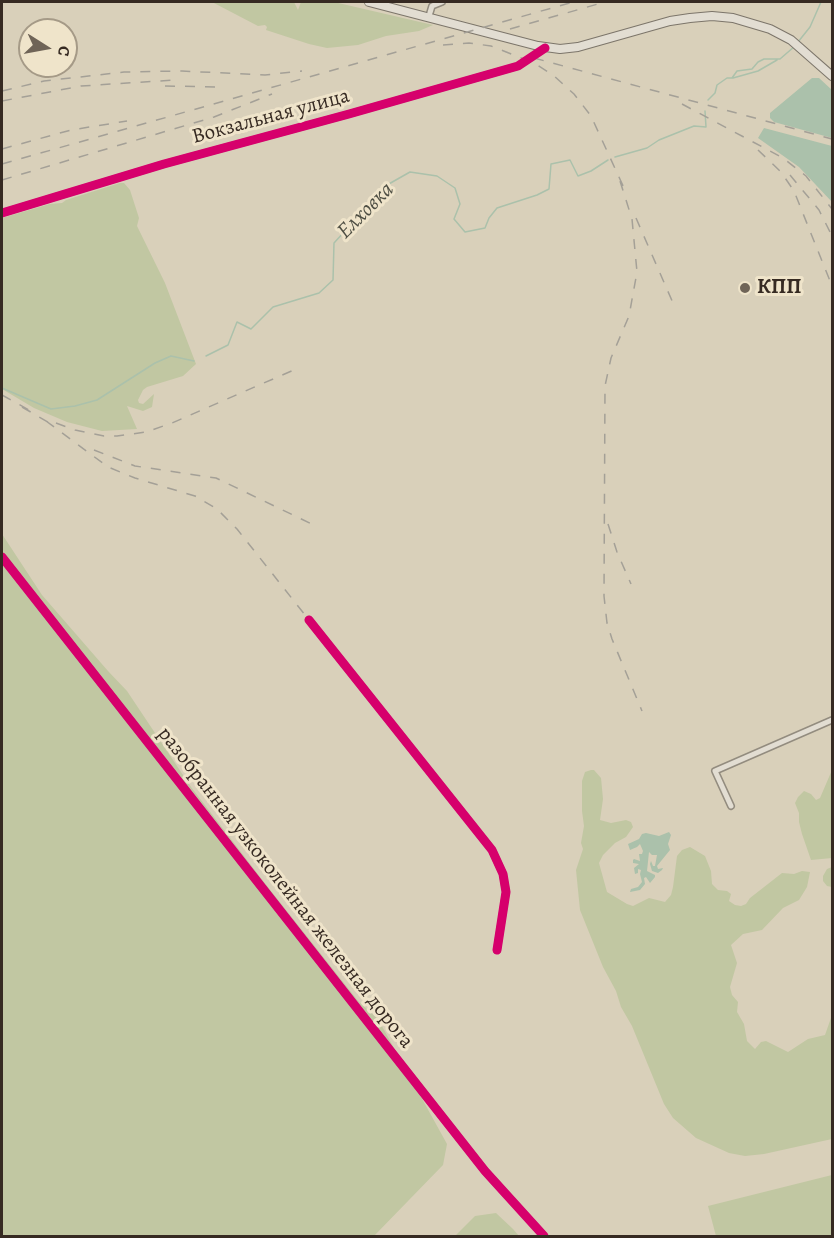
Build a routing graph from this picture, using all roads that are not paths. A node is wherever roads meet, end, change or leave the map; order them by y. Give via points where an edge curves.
1 (369, 2) edge
2 (442, 2) edge
3 (429, 16) junction
4 (545, 48) junction
5 (832, 76) edge
6 (2, 213) edge
7 (2, 557) edge
8 (309, 620) dead end
9 (832, 720) edge
10 (731, 807) dead end
11 (497, 950) dead end
12 (544, 1236) edge

1 - 3 main road
2 - 3 street via 432,6
3 - 4 main road
4 - 5 main road via 578,47 670,21 733,18 791,40
4 - 6 street, Вокзальная улица via 518,66
7 - 12 street, разобранная узкоколейная железная дорога via 485,1171
8 - 11 street via 492,850 506,892
9 - 10 street via 715,771

